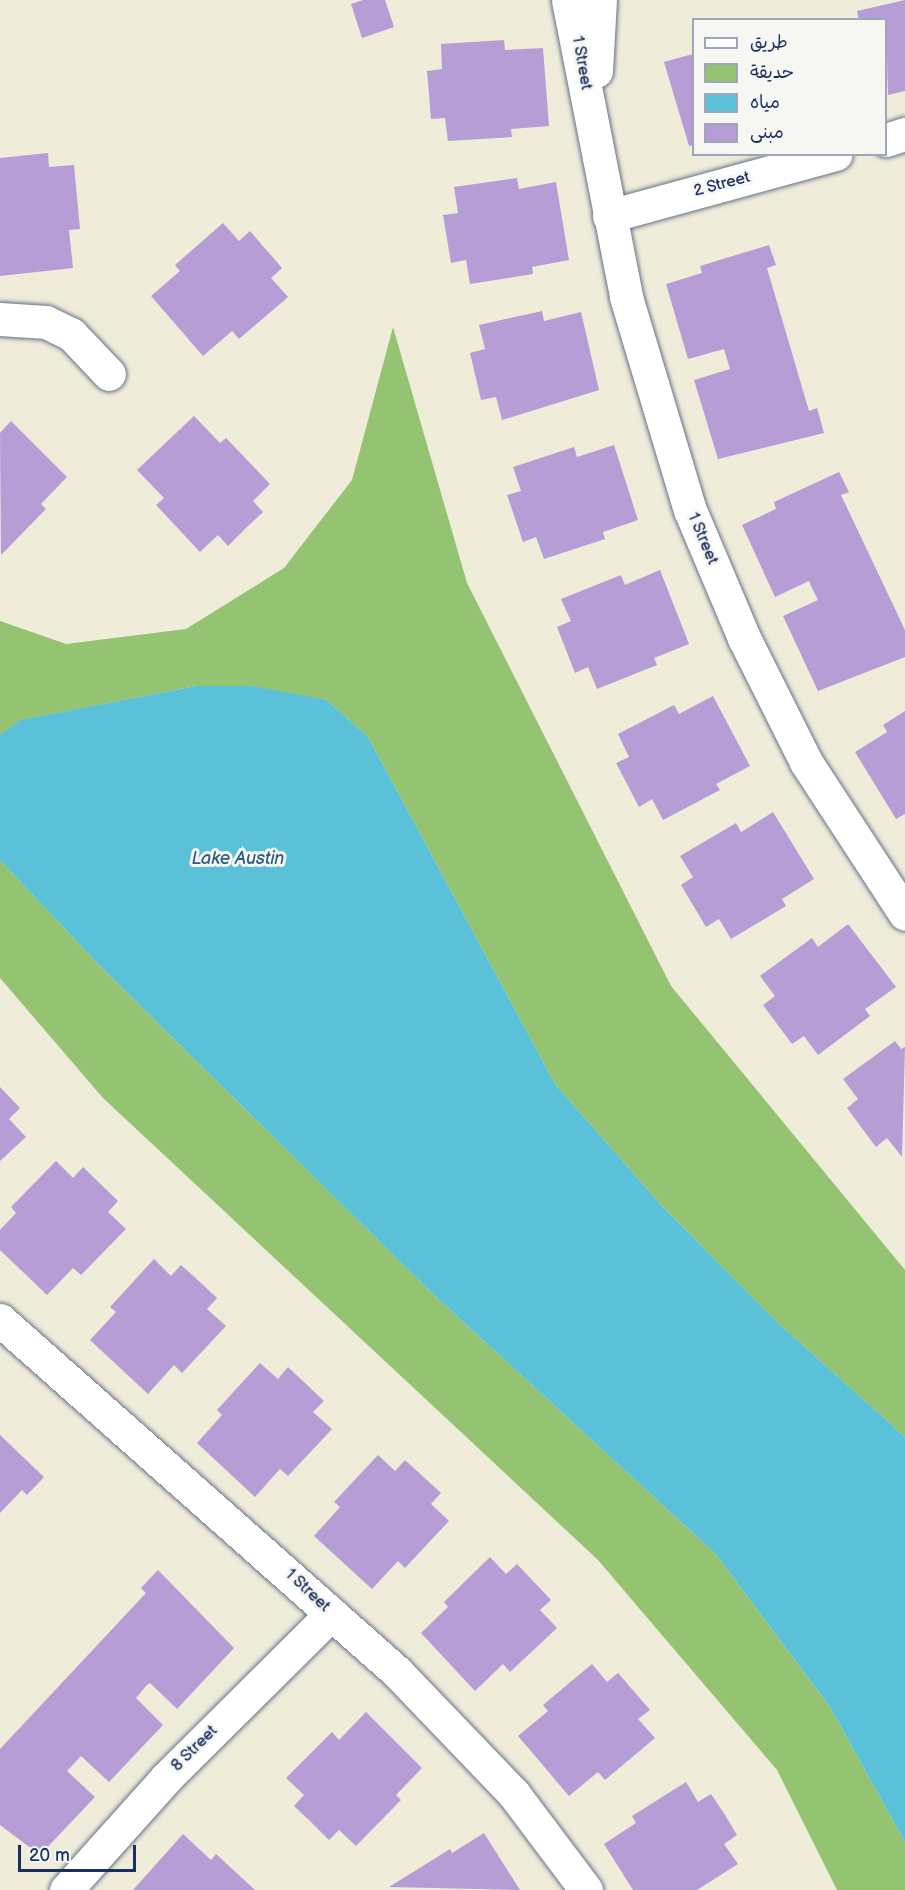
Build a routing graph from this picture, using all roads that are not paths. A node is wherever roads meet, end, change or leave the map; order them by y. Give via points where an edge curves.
1 (568, 0) edge
2 (600, 0) edge
3 (592, 126) junction
4 (905, 134) edge
5 (887, 139) edge
6 (829, 156) edge
7 (609, 216) junction
8 (0, 319) edge
9 (109, 374) dead end
10 (905, 914) edge
11 (0, 1320) edge
12 (331, 1614) junction
13 (66, 1890) edge
14 (586, 1890) edge

1 - 3 street, 1 Street
2 - 3 street, 1 Street
3 - 7 street, 1 Street
4 - 5 street
6 - 7 street, 2 Street
7 - 10 street, 1 Street via 646,379 690,510 744,638 806,762
8 - 9 street via 46,322 71,334
11 - 12 street, 1 Street
12 - 13 street, 8 Street via 166,1778
12 - 14 street, 1 Street via 397,1672 514,1794

